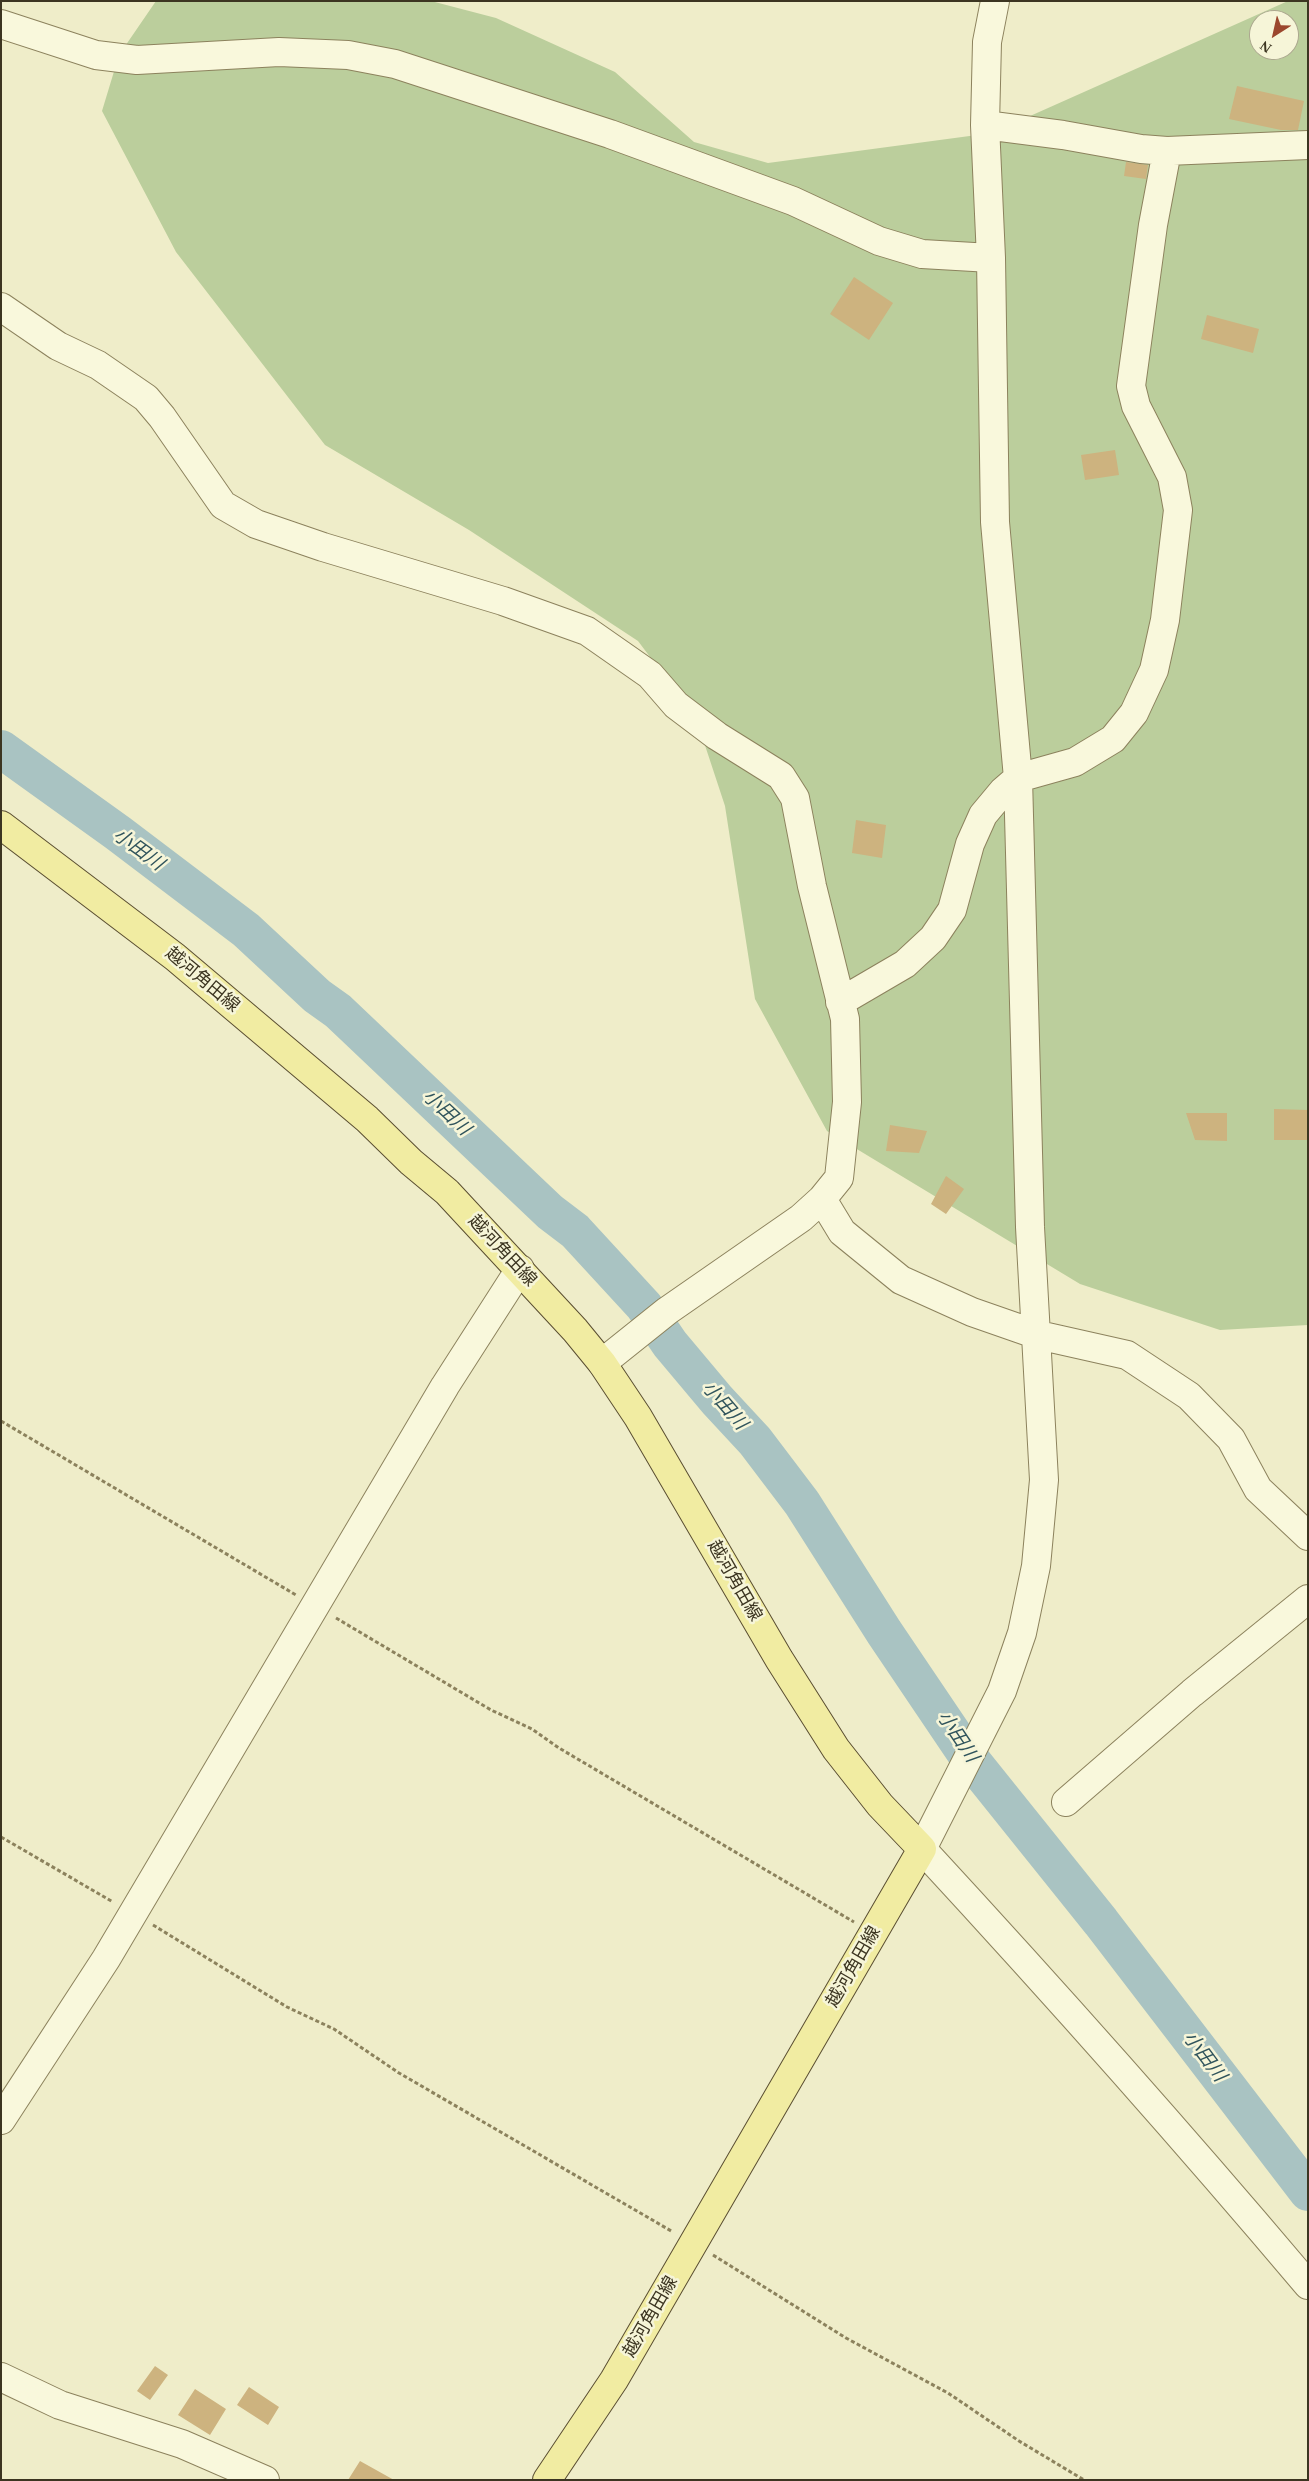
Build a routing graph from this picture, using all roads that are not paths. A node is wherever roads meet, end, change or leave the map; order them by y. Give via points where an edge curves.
1 (995, 1) edge
2 (1, 24) edge
3 (985, 125) junction
4 (1308, 145) edge
5 (1166, 150) junction
6 (991, 258) junction
7 (1, 307) edge
8 (1018, 778) junction
9 (1, 825) edge
10 (840, 1002) junction
11 (822, 1199) junction
12 (520, 1269) junction
13 (1038, 1334) junction
14 (602, 1363) junction
15 (1308, 1536) edge
16 (1308, 1599) edge
17 (1066, 1802) dead end
18 (922, 1849) junction
19 (1, 2120) edge
20 (1308, 2285) edge
21 (1, 2377) edge
22 (266, 2480) edge
23 (547, 2480) edge

1 - 3 street via 987,42
2 - 6 street via 96,54 137,60 279,52 348,55 395,64 610,134 793,201 879,241 922,254
3 - 5 street
3 - 6 street
4 - 5 street
5 - 8 street via 1131,386 1136,406 1172,477 1178,510 1165,620 1154,670 1134,713 1113,739 1075,762
6 - 8 street via 995,522
7 - 10 street via 58,346 98,365 146,398 223,505 256,524 503,601 587,631 650,675 676,705 696,721 781,776 795,798
8 - 10 street via 983,815 970,844 952,910 933,938 905,964
8 - 13 street via 1030,1227
9 - 12 main road, 越河角田線 via 175,957 367,1119 447,1192
10 - 11 street via 845,1019 847,1102 839,1178
11 - 13 street via 842,1232 901,1280 972,1312
11 - 14 street via 801,1218 667,1311
12 - 14 main road, 越河角田線
12 - 19 street via 445,1386 133,1913
13 - 15 street via 1127,1355 1189,1396 1231,1439 1258,1489
13 - 18 street via 1044,1480 1037,1557 1022,1632 1002,1691
14 - 18 main road, 越河角田線 via 638,1417 779,1659 836,1749 880,1805
16 - 17 street via 1192,1693
18 - 20 street via 1176,2129
18 - 23 main road, 越河角田線 via 614,2380
21 - 22 street via 60,2405 182,2444

